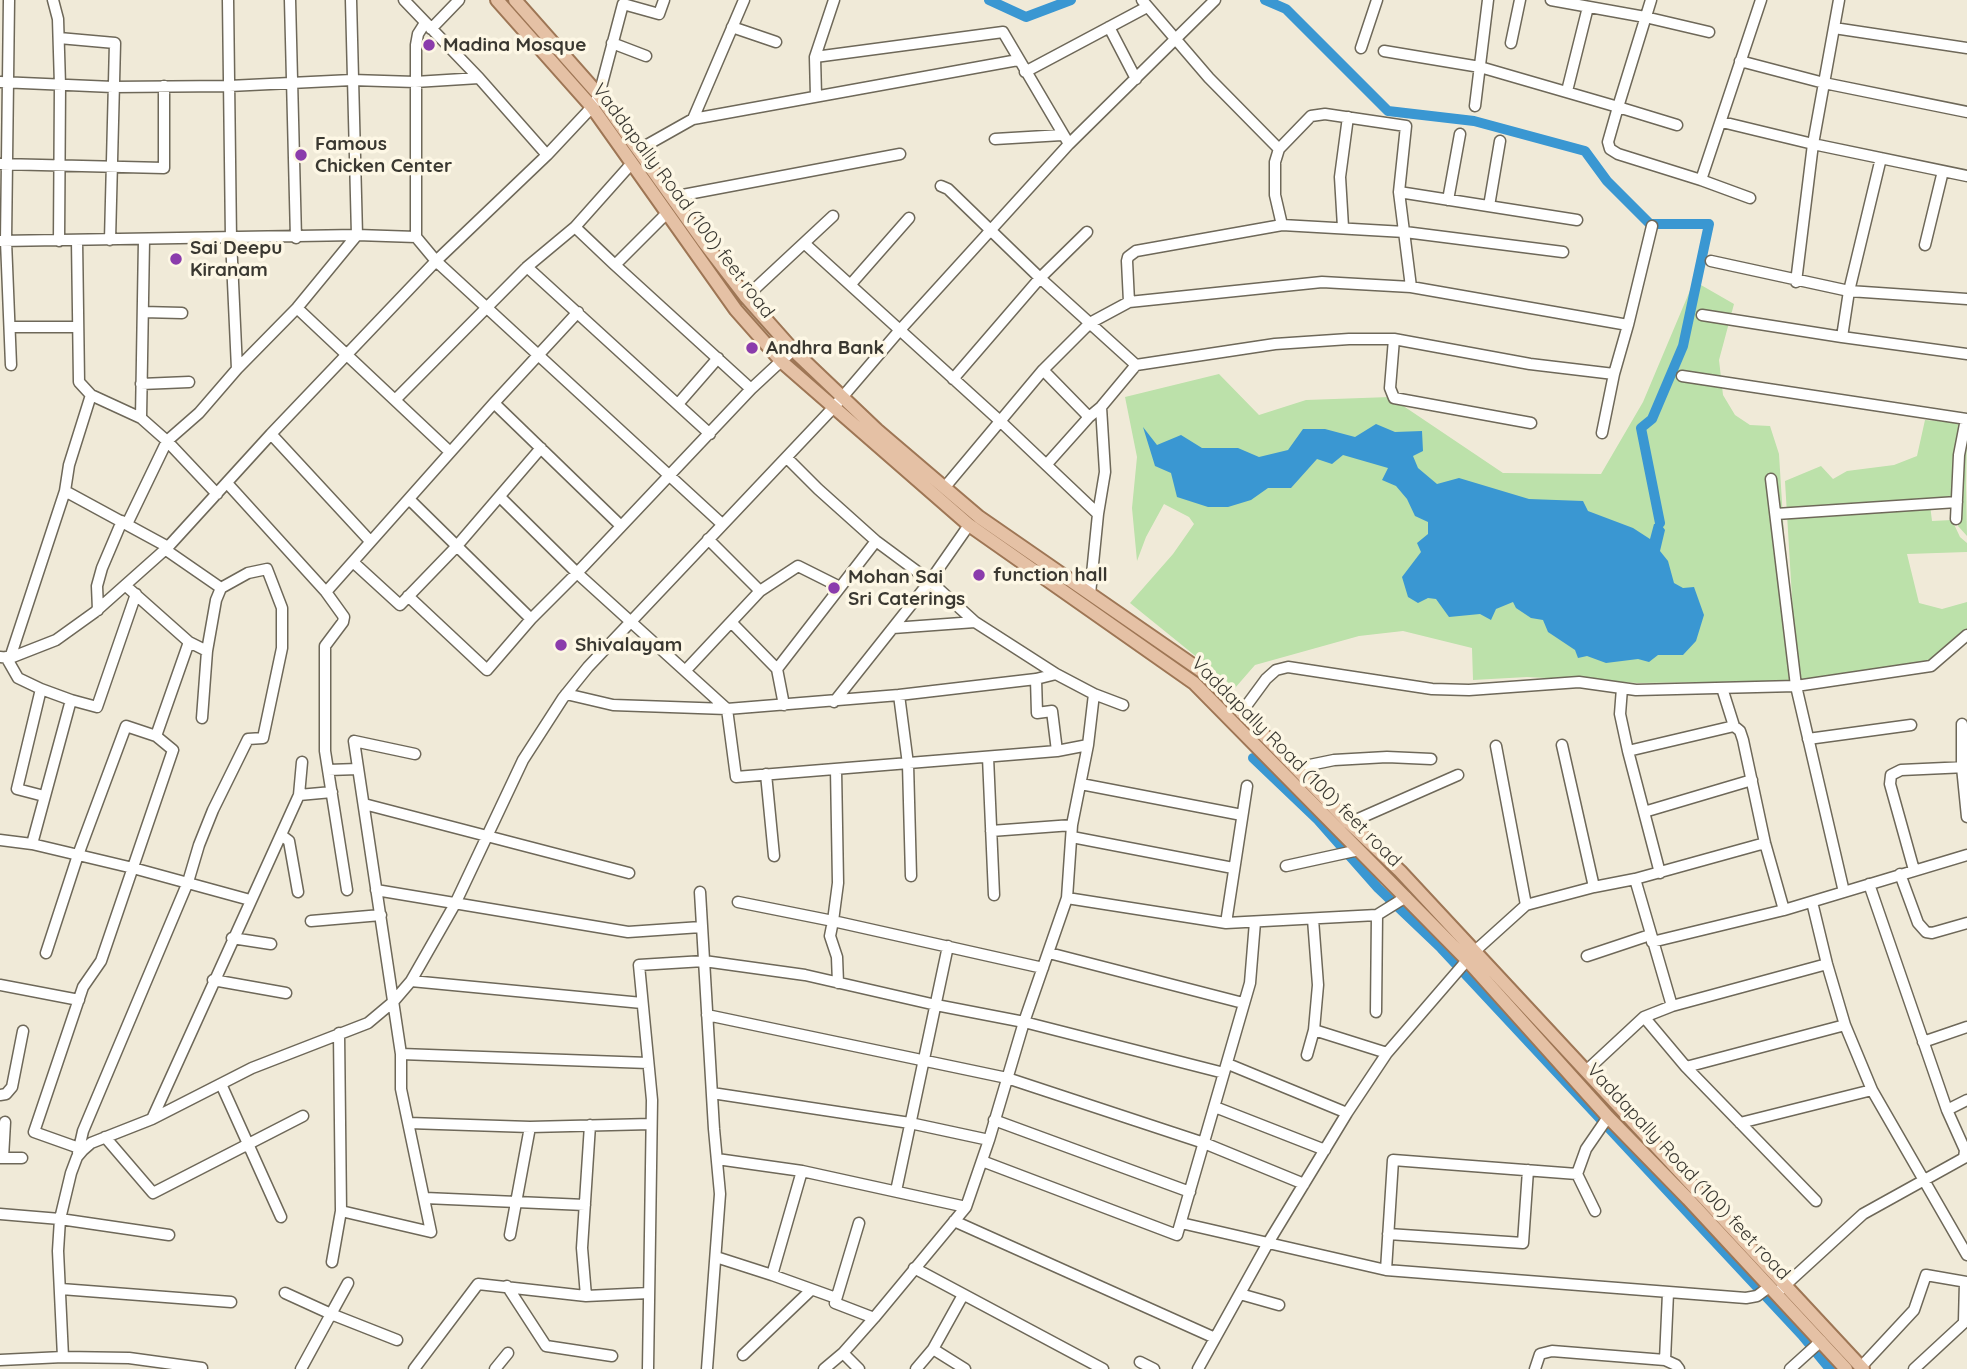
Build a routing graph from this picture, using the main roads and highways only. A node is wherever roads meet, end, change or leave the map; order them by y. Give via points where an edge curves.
1 (497, 0) edge
2 (518, 1) edge
3 (595, 101) junction
4 (838, 403) junction
5 (1465, 962) junction
6 (1862, 1368) edge
7 (1846, 1369) edge

1 - 3 main road, Vaddapally Road (100) feet road
2 - 3 main road
3 - 4 main road via 638,150 746,297
3 - 4 main road, Vaddapally Road (100) feet road via 666,214 736,310 782,362
4 - 5 main road, Vaddapally Road (100) feet road via 969,525 1194,683 1397,902
4 - 5 main road via 1013,542 1203,672 1400,871
5 - 6 main road via 1587,1070
5 - 7 main road, Vaddapally Road (100) feet road via 1604,1122 1688,1199 1767,1291

